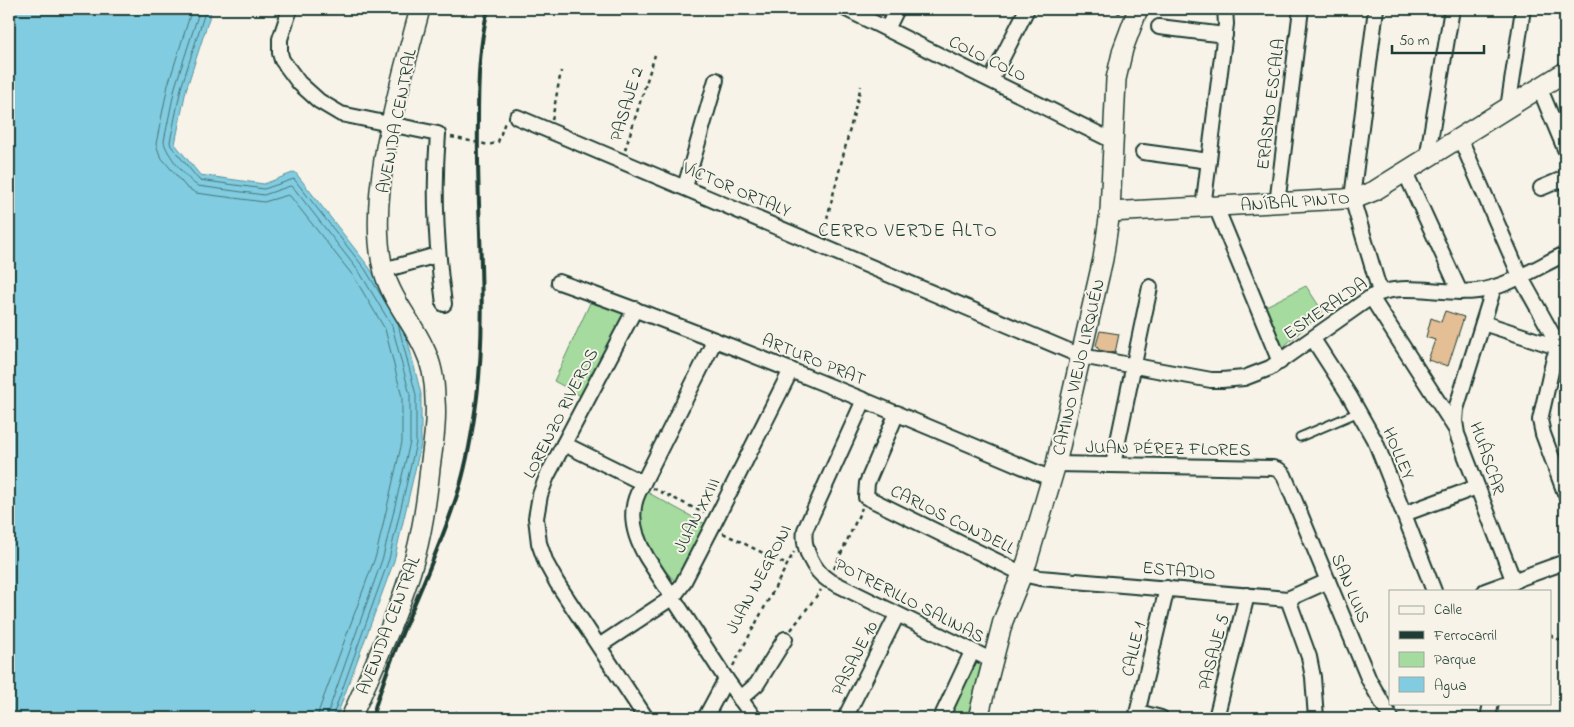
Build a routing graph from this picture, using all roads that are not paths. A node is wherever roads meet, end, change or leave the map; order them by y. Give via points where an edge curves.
1 (290, 9) edge
2 (420, 9) edge
3 (846, 9) edge
4 (896, 9) edge
5 (1027, 9) edge
6 (1225, 9) edge
7 (1301, 9) edge
8 (1376, 9) edge
9 (1452, 9) edge
10 (1522, 9) edge
11 (1136, 12) edge
12 (1159, 27) dead end
13 (887, 29) junction
14 (1225, 35) junction
15 (1565, 72) edge
16 (716, 80) dead end
17 (991, 80) junction
18 (1540, 89) junction
19 (1508, 108) junction
20 (517, 117) road end
21 (392, 123) junction
22 (1460, 138) junction
23 (1113, 140) junction
24 (1565, 149) edge
25 (1143, 152) dead end
26 (1427, 159) junction
27 (1209, 160) junction
28 (1406, 172) junction
29 (1565, 178) edge
30 (685, 188) junction
31 (1541, 188) dead end
32 (1352, 198) junction
33 (1277, 204) junction
34 (1210, 208) junction
35 (1110, 212) junction
36 (1565, 254) edge
37 (437, 255) junction
38 (384, 270) junction
39 (1520, 276) junction
40 (559, 282) dead end
41 (1150, 287) dead end
42 (1494, 287) junction
43 (1460, 292) junction
44 (1375, 295) junction
45 (444, 304) dead end
46 (635, 309) junction
47 (1483, 323) junction
48 (1313, 339) junction
49 (716, 340) junction
50 (1563, 346) edge
51 (1081, 356) junction
52 (1280, 362) junction
53 (1134, 366) junction
54 (791, 370) junction
55 (864, 400) junction
56 (1359, 412) junction
57 (897, 413) junction
58 (1455, 428) junction
59 (1300, 437) dead end
60 (564, 444) junction
61 (1113, 466) junction
62 (1279, 470) joint
63 (1054, 472) junction
64 (643, 483) junction
65 (1477, 487) junction
66 (1565, 493) edge
67 (1404, 514) junction
68 (804, 539) joint
69 (1565, 562) edge
70 (1023, 574) junction
71 (1328, 581) junction
72 (1513, 586) edge
73 (1167, 588) junction
74 (1434, 590) edge
75 (1491, 590) edge
76 (1248, 595) junction
77 (673, 597) junction
78 (1288, 599) junction
79 (897, 615) junction
80 (785, 638) dead end
81 (599, 646) junction
82 (972, 652) junction
83 (993, 661) junction
84 (726, 679) junction
85 (740, 699) junction
86 (1490, 704) edge
87 (1137, 715) edge
88 (351, 718) edge
89 (646, 718) edge
90 (705, 718) edge
91 (754, 718) edge
92 (845, 718) edge
93 (941, 718) edge
94 (978, 718) edge
95 (1161, 718) edge
96 (1216, 718) edge
97 (1316, 718) edge
98 (1391, 718) edge
99 (1488, 718) edge

1 - 21 street via 280,38 280,53 299,83 334,111
2 - 21 street, AVENIDA CENTRAL
3 - 13 street, COLO COLO
4 - 13 street
5 - 17 street
6 - 14 street
7 - 33 street, ERASMO ESCALA
8 - 32 street
9 - 26 street
10 - 19 street
11 - 23 street, CAMINO VIEJO LIRQUÉN via 1116,79
12 - 14 street
13 - 17 street, COLO COLO
14 - 27 street
15 - 18 street, ANÍBAL PINTO
16 - 30 street
17 - 23 street, COLO COLO
18 - 19 street, ANÍBAL PINTO
18 - 24 street
19 - 22 street, ANÍBAL PINTO
20 - 30 street, VÍCTOR ORTALY
21 - 37 street via 438,134 434,199
21 - 38 street, AVENIDA CENTRAL via 379,212
22 - 26 street, ANÍBAL PINTO
22 - 39 street
23 - 35 street, CAMINO VIEJO LIRQUÉN
25 - 27 street
26 - 28 street, ANÍBAL PINTO
27 - 34 street
28 - 32 street, ANÍBAL PINTO via 1374,191
28 - 43 street
29 - 31 street
30 - 51 street, VÍCTOR ORTALY
32 - 33 street, ANÍBAL PINTO
32 - 44 street
33 - 34 street, ANÍBAL PINTO
34 - 35 street, ANÍBAL PINTO
34 - 52 street
35 - 51 street, CAMINO VIEJO LIRQUÉN
36 - 39 street, ESMERALDA
37 - 38 street
37 - 45 street
38 - 88 street, AVENIDA CENTRAL via 394,296 427,354 434,384 435,413 416,556
39 - 42 street, ESMERALDA
39 - 50 street
40 - 46 street, ARTURO PRAT
41 - 53 street
42 - 43 street, ESMERALDA
42 - 47 street, HUÁSCAR
43 - 44 street, ESMERALDA via 1396,289
44 - 48 street, ESMERALDA
44 - 58 street
46 - 49 street, ARTURO PRAT
46 - 60 street, LORENZO RIVEROS
47 - 50 street
47 - 58 street, HUÁSCAR via 1456,410
48 - 52 street, ESMERALDA
48 - 56 street, HOLLEY
49 - 54 street, ARTURO PRAT
49 - 64 street
50 - 66 street via 1554,358 1540,420
51 - 53 street, VÍCTOR ORTALY
51 - 63 street, CAMINO VIEJO LIRQUÉN
52 - 53 street, ESMERALDA via 1258,374 1222,380
53 - 61 street
54 - 55 street, ARTURO PRAT
54 - 77 street, JUAN XXIII
55 - 57 street, ARTURO PRAT
55 - 68 street, JUAN NEGRONI via 805,530
56 - 59 lane
56 - 67 street, HOLLEY
57 - 63 street, ARTURO PRAT
57 - 70 street, CARLOS CONDELL via 866,483 866,497
58 - 65 street, HUÁSCAR
60 - 64 street
60 - 81 street, LORENZO RIVEROS via 540,495 536,518 539,543 551,573
61 - 62 street, JUAN PÉREZ FLORES
61 - 63 street, JUAN PÉREZ FLORES
62 - 71 street, SAN LUIS via 1284,475
63 - 70 street, CAMINO VIEJO LIRQUÉN
64 - 77 street via 633,510 637,536 647,558
65 - 67 street
65 - 72 street, HUÁSCAR
67 - 74 street, HOLLEY
68 - 79 street, POTRERILLO SALINAS via 820,575
69 - 72 street
70 - 73 street, ESTADIO
70 - 83 street, CAMINO VIEJO LIRQUÉN via 1007,610
71 - 78 street, ESTADIO
71 - 98 street, SAN LUIS via 1369,680
72 - 75 street
73 - 76 street, ESTADIO
73 - 87 street, CALLE 1
76 - 78 street, ESTADIO
76 - 96 street, PASAJE 5
77 - 81 street, JUAN XXIII
77 - 84 street
78 - 97 street via 1309,657
79 - 82 street, POTRERILLO SALINAS
79 - 92 street, PASAJE 10
80 - 85 street via 757,684
81 - 89 street, LORENZO RIVEROS
82 - 83 street, POTRERILLO SALINAS
82 - 93 street
83 - 94 street, CAMINO VIEJO LIRQUÉN
84 - 85 street
84 - 90 street
85 - 91 street
86 - 99 street
87 - 95 street

